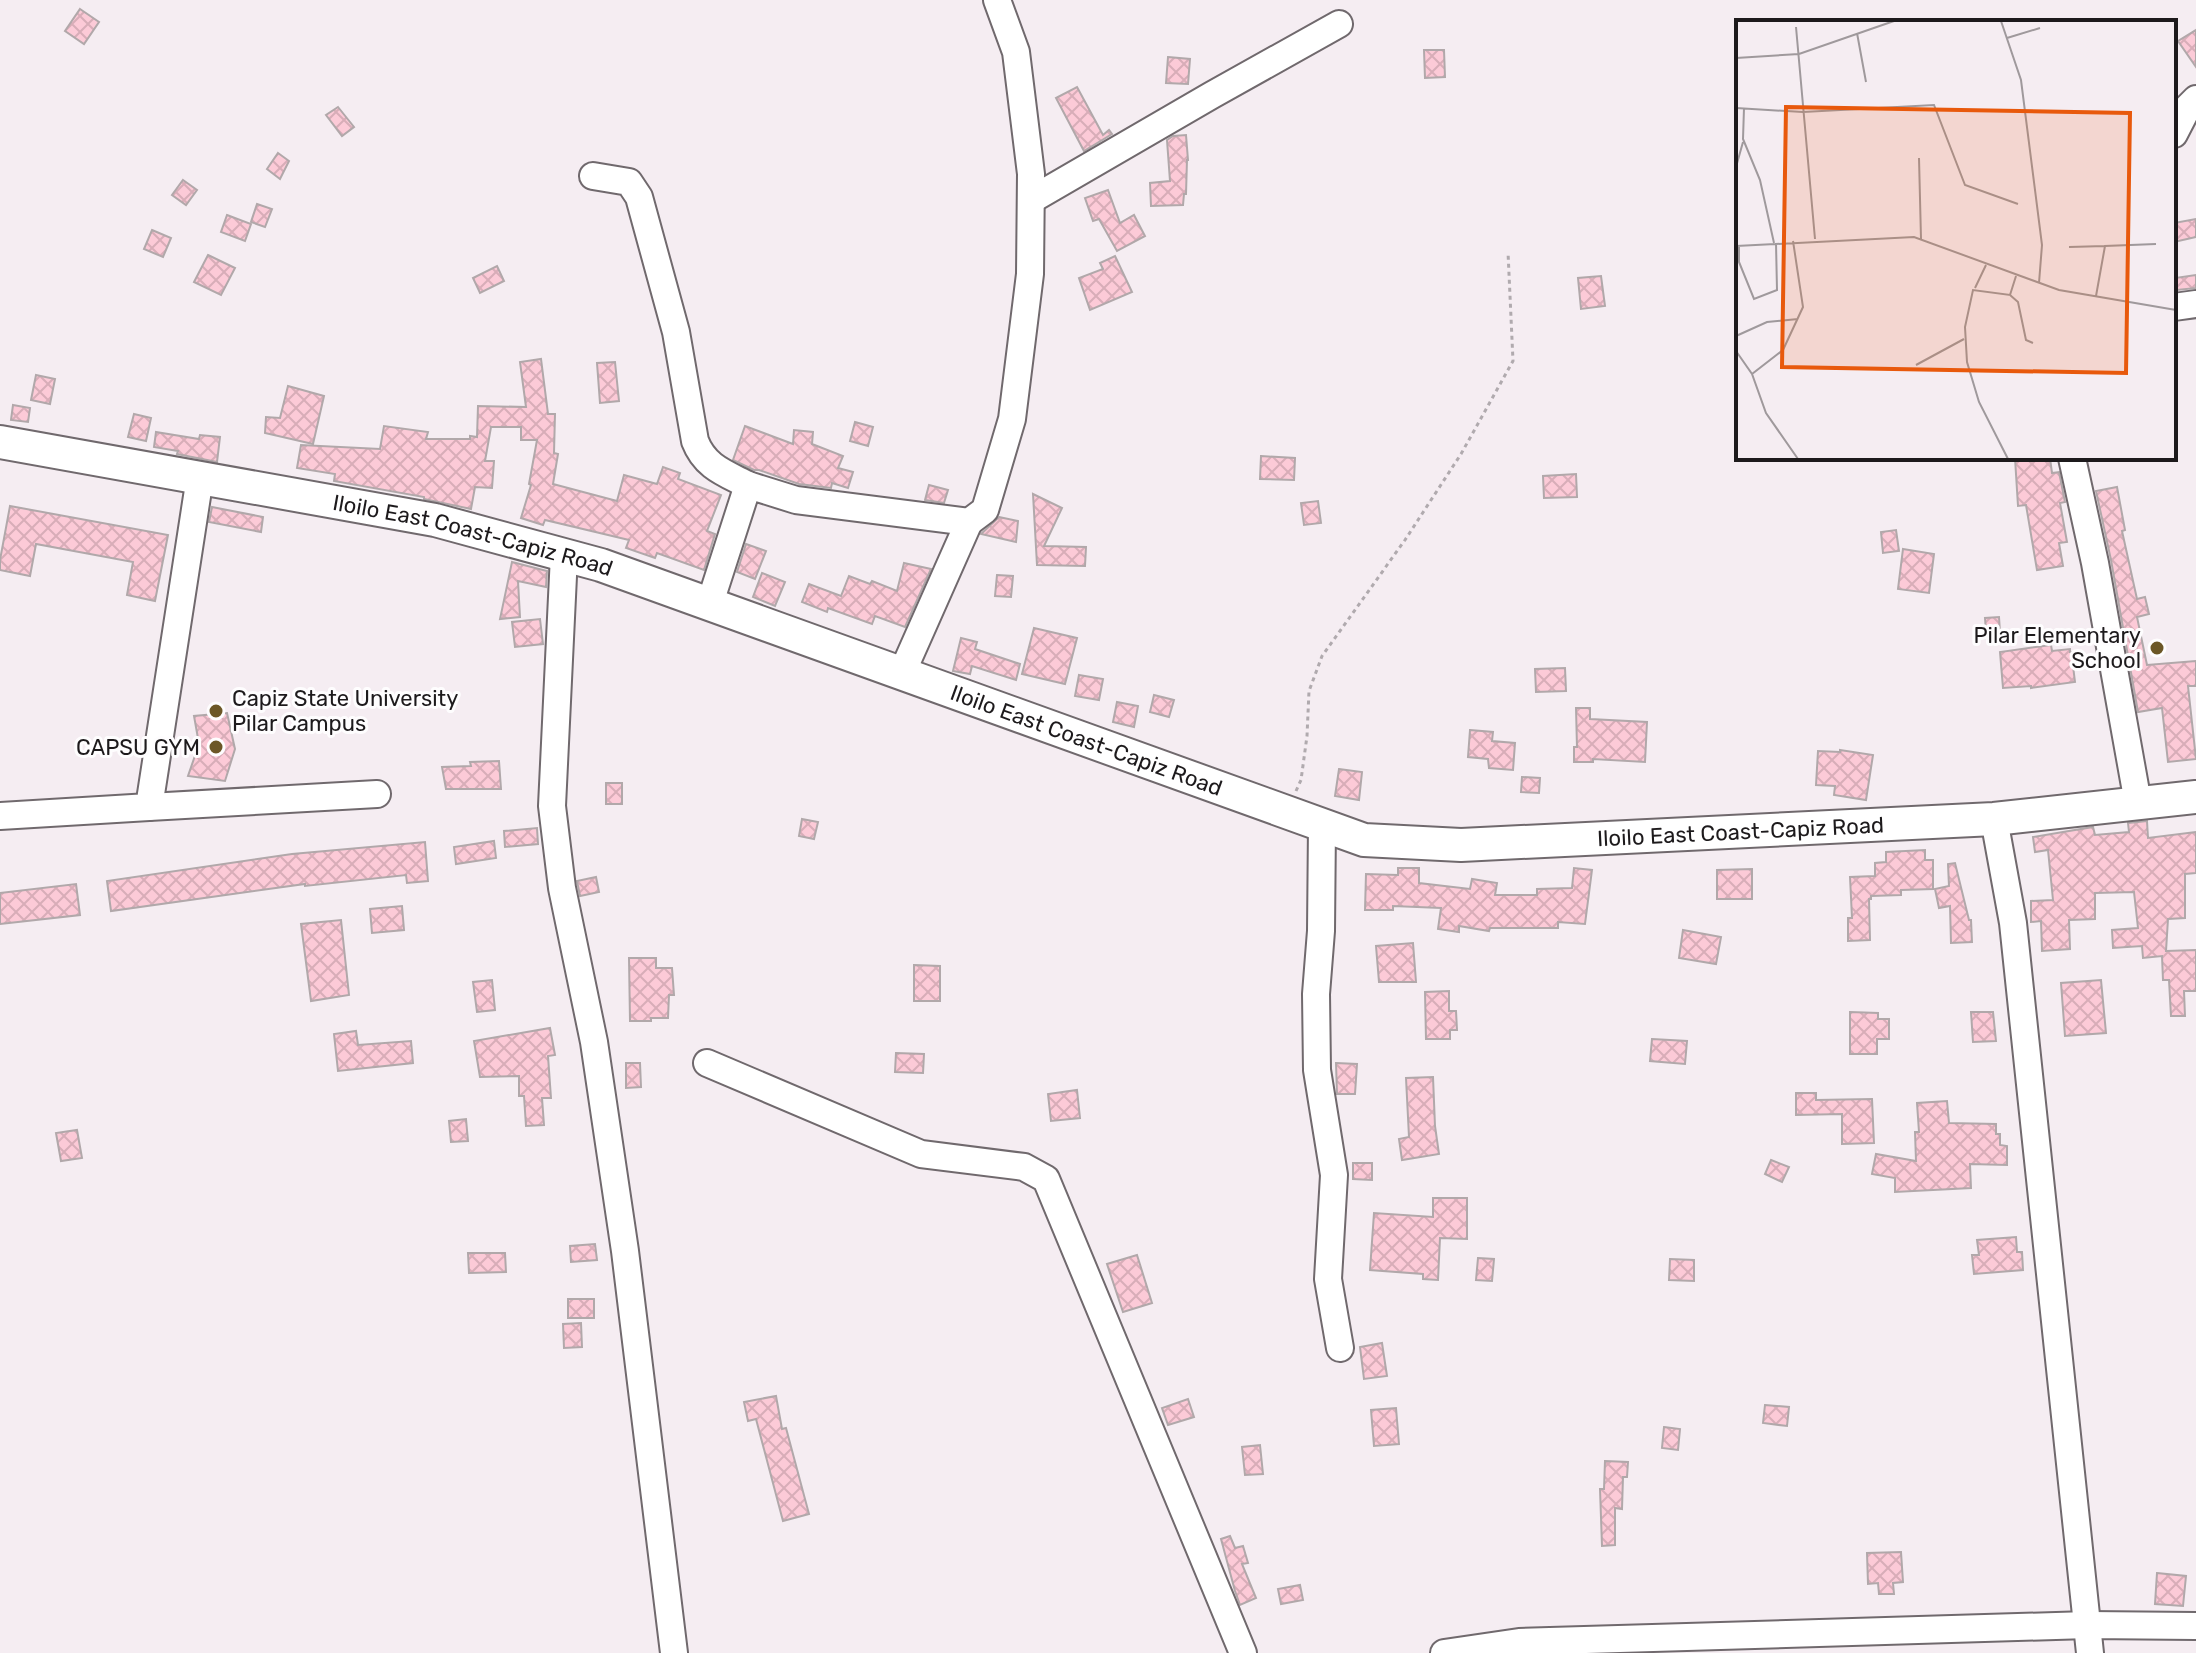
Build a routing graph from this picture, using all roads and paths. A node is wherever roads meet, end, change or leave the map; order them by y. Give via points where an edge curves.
1 (997, 0) edge
2 (1339, 24) dead end
3 (2196, 99) edge
4 (2176, 130) edge
5 (593, 176) dead end
6 (1031, 200) junction
7 (1508, 252) dead end
8 (2196, 304) edge
9 (2176, 307) edge
10 (0, 442) edge
11 (2072, 460) edge
12 (200, 477) junction
13 (748, 485) junction
14 (969, 522) junction
15 (564, 555) junction
16 (710, 603) junction
17 (902, 673) junction
18 (377, 794) dead end
19 (2196, 797) edge
20 (2138, 803) junction
21 (149, 807) junction
22 (1288, 813) junction
23 (0, 816) edge
24 (1994, 819) junction
25 (1322, 825) junction
26 (707, 1063) dead end
27 (1340, 1348) dead end
28 (2088, 1625) junction
29 (2196, 1626) edge
30 (674, 1653) edge
31 (1243, 1653) edge
32 (1444, 1653) edge
33 (2090, 1653) edge

1 - 6 street via 1016,52
2 - 6 street
3 - 4 street
5 - 13 street via 629,182 639,197 676,332 699,453 710,465
6 - 14 street via 1030,274 1012,419 985,510
7 - 22 path via 1513,361 1461,454 1322,656 1309,691 1301,780
8 - 9 street
10 - 12 main road, Iloilo East Coast-Capiz Road
11 - 20 street
12 - 15 main road, Iloilo East Coast-Capiz Road via 435,520
12 - 21 street
13 - 14 street via 796,500
13 - 16 street
14 - 17 street
15 - 16 main road, Iloilo East Coast-Capiz Road
15 - 30 street via 552,806 614,1176
16 - 17 main road, Iloilo East Coast-Capiz Road
17 - 22 main road, Iloilo East Coast-Capiz Road
18 - 21 street
19 - 20 main road, Iloilo East Coast-Capiz Road
20 - 24 main road, Iloilo East Coast-Capiz Road
21 - 23 street
22 - 25 main road, Iloilo East Coast-Capiz Road
24 - 25 main road, Iloilo East Coast-Capiz Road via 1461,845 1364,840
24 - 28 street via 2013,923
25 - 27 street via 1317,1070 1334,1175 1328,1279
26 - 31 street via 921,1154 1024,1167 1046,1179
28 - 29 street
28 - 32 street via 1519,1642
28 - 33 street

